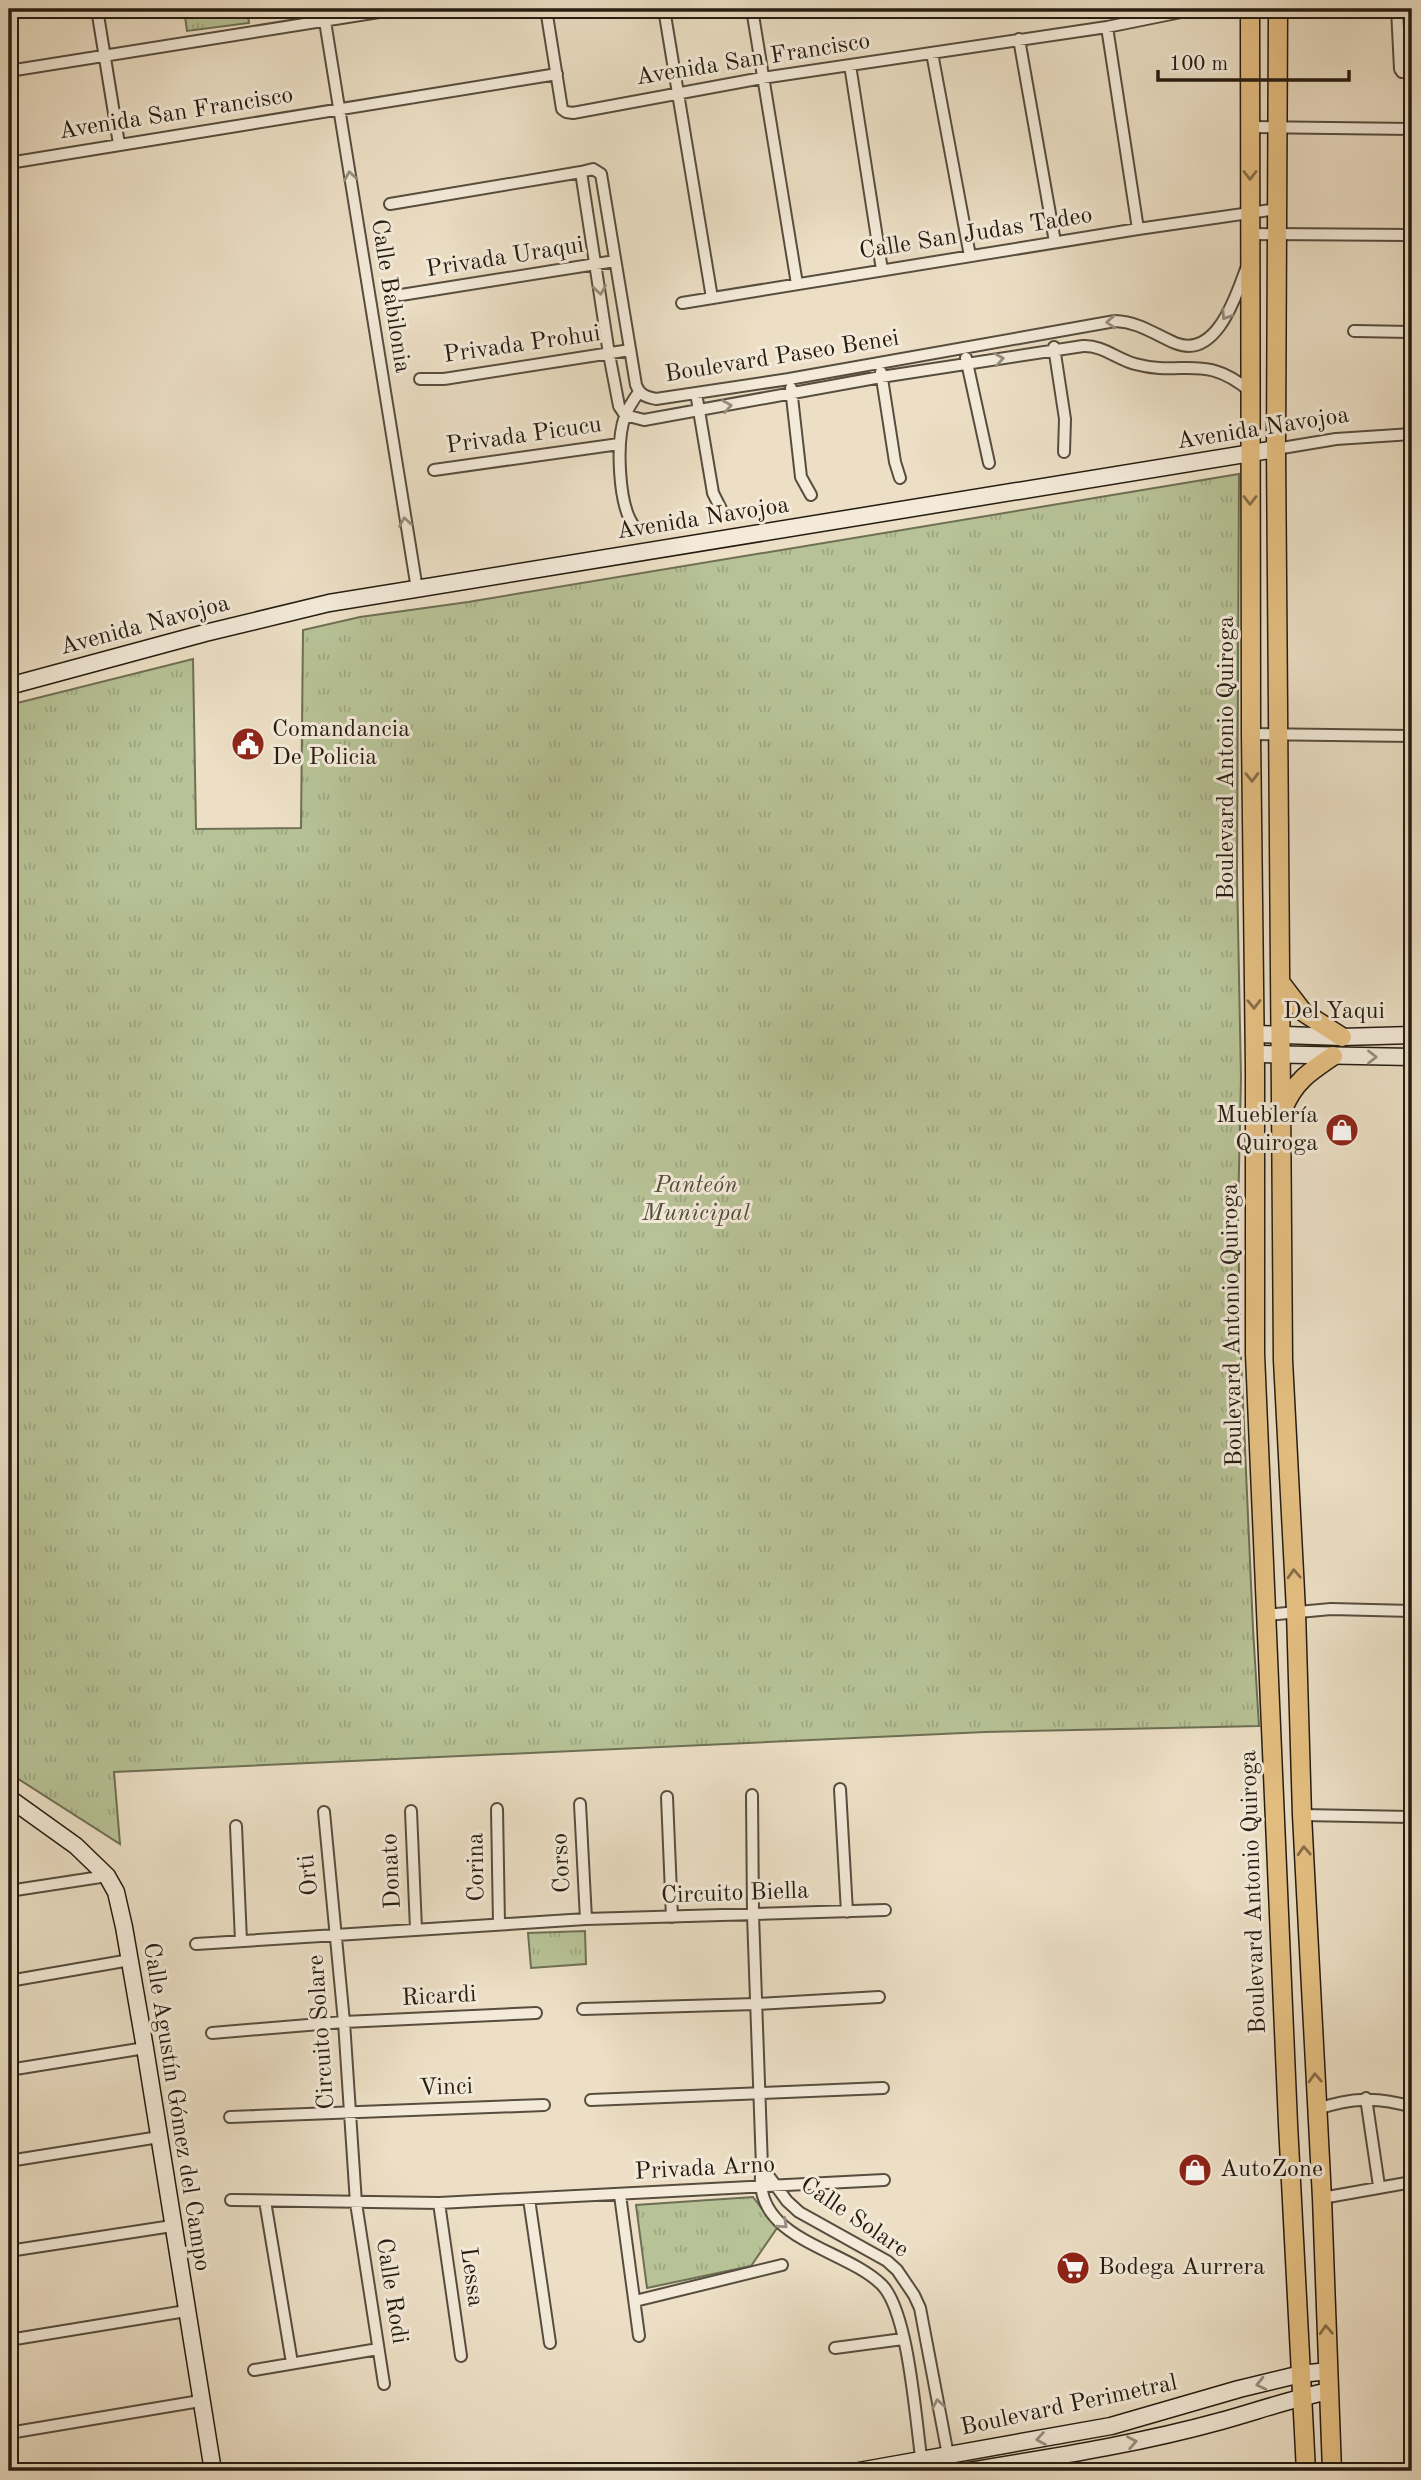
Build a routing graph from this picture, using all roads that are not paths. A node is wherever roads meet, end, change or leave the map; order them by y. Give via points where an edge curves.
1 (97, 9) edge
2 (398, 9) edge
3 (546, 9) edge
4 (664, 9) edge
5 (752, 9) edge
6 (1196, 9) edge
7 (1250, 9) edge
8 (1278, 9) edge
9 (1397, 9) edge
10 (324, 15) edge
11 (1107, 27) junction
12 (1019, 39) junction
13 (932, 53) junction
14 (104, 56) junction
15 (850, 65) junction
16 (9, 71) edge
17 (1412, 72) edge
18 (557, 74) junction
19 (762, 78) junction
20 (678, 92) junction
21 (339, 108) junction
22 (1250, 127) junction
23 (1277, 128) junction
24 (1412, 129) edge
25 (119, 144) junction
26 (9, 163) edge
27 (581, 172) junction
28 (390, 204) dead end
29 (1277, 209) junction
30 (1250, 212) junction
31 (1138, 229) junction
32 (1277, 233) junction
33 (1250, 234) junction
34 (1412, 235) edge
35 (1055, 242) junction
36 (970, 256) junction
37 (1250, 256) junction
38 (615, 261) junction
39 (596, 265) junction
40 (882, 270) junction
41 (797, 284) junction
42 (401, 295) dead end
43 (712, 298) junction
44 (682, 303) dead end
45 (1354, 331) dead end
46 (1412, 332) edge
47 (1052, 334) junction
48 (1203, 342) junction
49 (964, 348) junction
50 (630, 350) junction
51 (1055, 351) junction
52 (609, 354) junction
53 (879, 363) junction
54 (967, 364) junction
55 (1202, 367) junction
56 (881, 377) junction
57 (420, 379) dead end
58 (789, 379) junction
59 (639, 391) junction
60 (1251, 392) junction
61 (696, 393) junction
62 (792, 394) junction
63 (700, 411) junction
64 (625, 415) junction
65 (1412, 435) edge
66 (620, 444) junction
67 (1276, 449) junction
68 (1064, 452) dead end
69 (1250, 453) junction
70 (989, 463) dead end
71 (434, 470) dead end
72 (900, 478) dead end
73 (811, 495) dead end
74 (721, 509) dead end
75 (634, 526) dead end
76 (417, 589) junction
77 (9, 686) edge
78 (1251, 734) junction
79 (1280, 735) junction
80 (1412, 736) edge
81 (1280, 982) junction
82 (1255, 1034) junction
83 (1281, 1035) junction
84 (1412, 1035) edge
85 (1342, 1037) junction
86 (1255, 1055) junction
87 (1282, 1055) junction
88 (1333, 1056) junction
89 (1412, 1057) edge
90 (1280, 1115) junction
91 (1296, 1611) junction
92 (1412, 1611) edge
93 (1266, 1615) junction
94 (840, 1789) dead end
95 (752, 1795) dead end
96 (667, 1797) dead end
97 (10, 1799) edge
98 (580, 1804) dead end
99 (497, 1809) dead end
100 (411, 1811) dead end
101 (324, 1812) dead end
102 (1302, 1815) junction
103 (1412, 1817) edge
104 (236, 1826) dead end
105 (107, 1877) junction
106 (9, 1891) edge
107 (885, 1910) dead end
108 (847, 1912) junction
109 (753, 1915) junction
110 (672, 1917) junction
111 (586, 1919) junction
112 (499, 1924) junction
113 (416, 1929) junction
114 (336, 1934) junction
115 (241, 1941) junction
116 (196, 1944) dead end
117 (130, 1960) junction
118 (9, 1981) edge
119 (879, 1997) dead end
120 (756, 2004) junction
121 (583, 2009) dead end
122 (536, 2013) dead end
123 (344, 2022) junction
124 (212, 2033) dead end
125 (145, 2049) junction
126 (9, 2070) edge
127 (883, 2088) dead end
128 (759, 2094) junction
129 (1366, 2098) junction
130 (591, 2099) dead end
131 (544, 2105) dead end
132 (1412, 2107) edge
133 (1317, 2109) junction
134 (349, 2113) junction
135 (230, 2117) dead end
136 (159, 2137) junction
137 (9, 2161) edge
138 (762, 2167) junction
139 (884, 2180) dead end
140 (1412, 2182) edge
141 (775, 2186) junction
142 (1380, 2186) junction
143 (760, 2187) junction
144 (620, 2195) junction
145 (1322, 2198) junction
146 (529, 2199) junction
147 (231, 2200) dead end
148 (265, 2201) junction
149 (356, 2203) junction
150 (439, 2203) junction
151 (172, 2226) junction
152 (833, 2233) junction
153 (9, 2251) edge
154 (824, 2252) junction
155 (782, 2265) dead end
156 (914, 2295) junction
157 (635, 2301) junction
158 (893, 2303) junction
159 (186, 2311) junction
160 (639, 2336) dead end
161 (903, 2339) junction
162 (9, 2340) edge
163 (550, 2343) dead end
164 (835, 2348) dead end
165 (378, 2349) junction
166 (461, 2356) dead end
167 (292, 2363) junction
168 (254, 2370) dead end
169 (1328, 2371) junction
170 (933, 2374) junction
171 (1301, 2374) junction
172 (909, 2378) junction
173 (384, 2384) dead end
174 (1329, 2391) junction
175 (1303, 2396) junction
176 (200, 2401) junction
177 (9, 2433) edge
178 (989, 2447) junction
179 (973, 2450) junction
180 (949, 2463) edge
181 (922, 2465) edge
182 (990, 2469) edge
183 (213, 2471) edge
184 (859, 2471) edge
185 (971, 2471) edge
186 (1306, 2471) edge
187 (1332, 2471) edge

1 - 14 street
2 - 10 street
3 - 18 street
4 - 20 street
5 - 19 street
6 - 11 street, Avenida San Francisco
7 - 22 main road, Boulevard Antonio Quiroga
8 - 23 main road, Boulevard Antonio Quiroga
9 - 17 street via 1400,69
10 - 14 street
10 - 21 street, Calle Babilonia
11 - 12 street, Avenida San Francisco
11 - 31 street
12 - 13 street, Avenida San Francisco
12 - 35 street
13 - 15 street, Avenida San Francisco
13 - 36 street
14 - 16 street
14 - 25 street
15 - 19 street, Avenida San Francisco
15 - 40 street
18 - 20 street, Avenida San Francisco via 566,112
18 - 21 street, Avenida San Francisco
19 - 20 street, Avenida San Francisco
19 - 41 street
20 - 43 street
21 - 25 street, Avenida San Francisco
76 -> 21 street, Calle Babilonia
22 - 23 street
22 -> 30 main road, Boulevard Antonio Quiroga
23 - 24 street
23 - 29 main road, Boulevard Antonio Quiroga
25 - 26 street, Avenida San Francisco
27 - 28 street
27 - 38 street, Boulevard Paseo Benei via 593,169 601,174
27 - 39 street
29 - 30 street, Calle San Judas Tadeo
29 - 32 main road, Boulevard Antonio Quiroga
30 - 31 street, Calle San Judas Tadeo
30 - 33 main road, Boulevard Antonio Quiroga
31 - 35 street, Calle San Judas Tadeo
32 - 33 street
32 - 34 street
32 - 67 main road, Boulevard Antonio Quiroga
33 - 37 main road, Boulevard Antonio Quiroga
35 - 36 street, Calle San Judas Tadeo
36 - 40 street, Calle San Judas Tadeo
37 -> 48 street via 1233,304 1214,334
37 - 60 main road, Boulevard Antonio Quiroga
38 - 39 street, Privada Uraqui
38 - 50 street, Boulevard Paseo Benei
39 - 42 street, Privada Uraqui
39 -> 52 street
40 - 41 street, Calle San Judas Tadeo
41 - 43 street, Calle San Judas Tadeo
43 - 44 street, Calle San Judas Tadeo
45 - 46 street
48 -> 47 street, Boulevard Paseo Benei via 1182,345 1125,322
47 - 49 street, Boulevard Paseo Benei
47 - 51 street
48 - 55 street
49 - 53 street, Boulevard Paseo Benei
49 - 54 street
50 - 52 street, Privada Prohui
50 - 59 street, Boulevard Paseo Benei
54 -> 51 street, Boulevard Paseo Benei
51 - 55 street, Boulevard Paseo Benei via 1091,346 1136,364
51 - 68 street via 1065,419
52 - 57 street, Privada Prohui
52 - 64 street via 619,406
53 - 56 street
53 - 58 street, Boulevard Paseo Benei
54 - 56 street, Boulevard Paseo Benei
54 - 70 street
55 - 60 street, Boulevard Paseo Benei via 1228,375
56 - 62 street, Boulevard Paseo Benei
56 - 72 street
58 - 61 street, Boulevard Paseo Benei
58 - 62 street
59 - 61 street, Boulevard Paseo Benei via 656,399
59 - 64 street
60 - 69 main road, Boulevard Antonio Quiroga
61 - 63 street
63 -> 62 street, Boulevard Paseo Benei
62 - 73 street via 801,477
63 - 64 street, Boulevard Paseo Benei via 644,420
63 - 74 street via 713,493
64 - 66 street
65 - 67 street, Avenida Navojoa via 1336,439
66 - 71 street, Privada Picucu
66 - 75 street via 625,509
67 - 69 street, Avenida Navojoa
67 - 79 main road, Boulevard Antonio Quiroga
69 - 76 street, Avenida Navojoa
69 -> 78 main road, Boulevard Antonio Quiroga
76 - 77 street, Avenida Navojoa via 290,612
78 - 79 street
78 -> 82 main road, Boulevard Antonio Quiroga
79 - 80 street
79 - 81 main road, Boulevard Antonio Quiroga
81 - 83 main road, Boulevard Antonio Quiroga
81 - 85 main road via 1303,1012
82 - 83 street, Del Yaqui
82 - 86 main road, Boulevard Antonio Quiroga
83 - 85 street, Del Yaqui
83 - 87 main road, Boulevard Antonio Quiroga
84 - 85 street, Del Yaqui
86 - 87 street, Del Yaqui
86 - 93 main road, Boulevard Antonio Quiroga via 1255,1354
87 - 88 street, Del Yaqui
87 - 90 main road, Boulevard Antonio Quiroga
88 -> 89 street, Del Yaqui
88 - 90 main road via 1290,1091
91 -> 90 main road, Boulevard Antonio Quiroga via 1283,1360
91 - 92 street
91 - 93 street
91 - 102 main road, Boulevard Antonio Quiroga
93 - 171 main road, Boulevard Antonio Quiroga
94 - 108 street
95 - 109 street, Calle Solare
96 - 110 street
97 - 105 street, Calle Agustín Gómez del Campo via 76,1846
98 - 111 street, Corso
99 - 112 street, Corina
100 - 113 street, Donato
101 - 114 street, Orti
102 - 103 street
133 -> 102 main road, Boulevard Antonio Quiroga
104 - 115 street
105 - 106 street
105 - 117 street, Calle Agustín Gómez del Campo via 116,1892
107 - 108 street, Circuito Biella
108 - 109 street, Circuito Biella
109 - 110 street, Circuito Biella
109 - 120 street, Calle Solare
110 - 111 street, Circuito Biella
111 - 112 street, Circuito Solare
112 - 113 street, Circuito Solare
113 - 114 street, Circuito Solare
114 - 115 street
114 - 123 street, Circuito Solare
115 - 116 street
117 - 118 street
117 - 125 street, Calle Agustín Gómez del Campo
119 - 120 street
120 - 121 street
120 - 128 street, Calle Solare
122 - 123 street, Ricardi
123 - 124 street, Ricardi
123 - 134 street, Circuito Solare
125 - 126 street
125 - 136 street, Calle Agustín Gómez del Campo
127 - 128 street
128 - 130 street
128 - 138 street, Calle Solare
129 - 132 street
129 - 133 street
129 - 142 street
131 - 134 street, Vinci
133 - 145 main road, Boulevard Antonio Quiroga
134 - 135 street, Vinci
134 - 149 street, Circuito Solare
136 - 137 street
136 - 151 street, Calle Agustín Gómez del Campo
138 - 141 street, Calle Solare
138 - 143 street, Calle Solare
139 - 141 street, Privada Arno
140 - 142 street
141 - 143 street, Privada Arno
141 - 152 street, Calle Solare via 799,2212
142 - 145 street
143 - 144 street, Privada Arno
143 -> 154 street, Calle Solare via 777,2220
144 - 146 street, Privada Arno
144 - 157 street
169 -> 145 main road, Boulevard Antonio Quiroga
146 - 150 street
146 - 163 street
147 - 148 street
148 - 149 street
148 - 167 street
149 - 150 street
149 - 165 street, Calle Rodi
150 - 166 street, Lessa
151 - 153 street
151 - 159 street, Calle Agustín Gómez del Campo
152 - 154 street
152 - 156 street, Calle Solare via 887,2261
154 - 158 street, Calle Solare via 874,2278
155 - 157 street
156 - 158 street
156 - 170 street, Calle Solare
157 - 160 street
158 - 161 street, Calle Solare
159 - 162 street
159 - 176 street, Calle Agustín Gómez del Campo
161 - 164 street
161 - 172 street, Calle Solare
165 - 167 street
165 - 173 street, Calle Rodi
167 - 168 street
169 - 171 street, Boulevard Perimetral
169 - 174 main road, Boulevard Antonio Quiroga
170 - 172 street
180 -> 170 street, Calle Solare
171 - 175 main road, Boulevard Antonio Quiroga
171 -> 178 street, Boulevard Perimetral via 1111,2426
172 - 181 street, Calle Solare
174 - 175 street, Boulevard Perimetral
174 - 187 main road, Boulevard Antonio Quiroga
182 -> 175 street, Boulevard Perimetral via 1139,2441
175 - 186 main road, Boulevard Antonio Quiroga
176 - 177 street
176 - 183 street, Calle Agustín Gómez del Campo
178 - 179 street, Boulevard Perimetral
178 - 182 street
179 - 180 street, Boulevard Perimetral
179 - 185 street
180 - 181 street, Boulevard Perimetral
181 - 184 street, Boulevard Perimetral
182 - 185 street, Boulevard Perimetral

